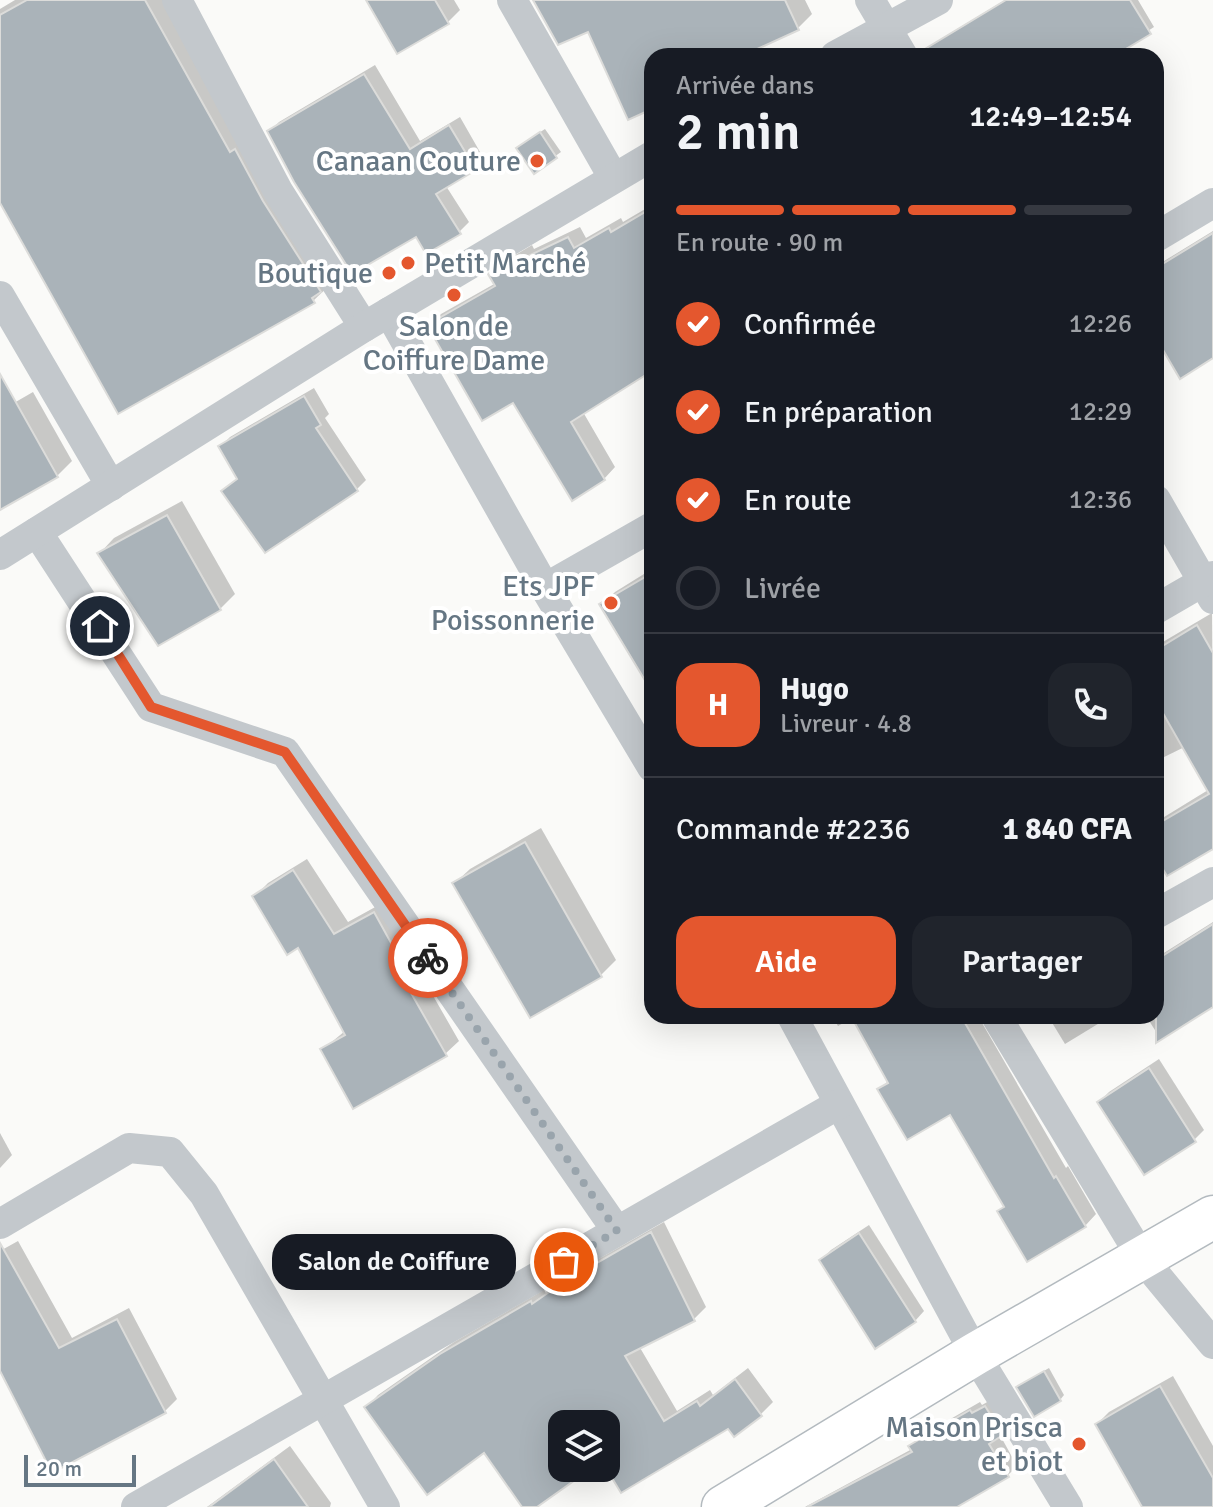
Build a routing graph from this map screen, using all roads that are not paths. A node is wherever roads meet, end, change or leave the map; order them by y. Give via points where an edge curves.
1 (177, 0) edge
2 (512, 0) edge
3 (870, 0) edge
4 (938, 0) edge
5 (888, 29) junction
6 (851, 48) edge
7 (899, 48) edge
8 (644, 160) edge
9 (613, 177) junction
10 (1213, 203) edge
11 (1164, 232) edge
12 (0, 296) edge
13 (376, 320) junction
14 (111, 486) junction
15 (1164, 513) edge
16 (37, 532) junction
17 (644, 532) edge
18 (0, 555) edge
19 (1210, 585) edge
20 (545, 588) junction
21 (1164, 605) edge
22 (644, 754) edge
23 (1213, 882) edge
24 (1164, 910) edge
25 (796, 1024) edge
26 (1001, 1024) edge
27 (839, 1104) junction
28 (1213, 1217) edge
29 (0, 1224) edge
30 (617, 1231) junction
31 (1142, 1258) junction
32 (1213, 1344) edge
33 (975, 1354) junction
34 (324, 1399) junction
35 (136, 1507) edge
36 (385, 1507) edge
37 (723, 1507) edge
38 (1068, 1507) edge

1 - 13 street via 278,191
2 - 9 street
3 - 5 street
4 - 5 street
5 - 6 street
5 - 7 street
8 - 9 street
9 - 13 street
10 - 11 street
12 - 14 street
13 - 14 street
13 - 20 street
14 - 16 street
15 - 19 street
16 - 18 street
16 - 30 street via 151,707 285,752
17 - 20 street
19 - 21 street
20 - 22 street
23 - 24 street
25 - 27 street
26 - 31 street
27 - 30 street
27 - 33 street
28 - 31 street
29 - 34 street via 129,1148 170,1152 204,1194
30 - 34 street
31 - 32 street
31 - 33 street
33 - 37 street
33 - 38 street
34 - 35 street
34 - 36 street

